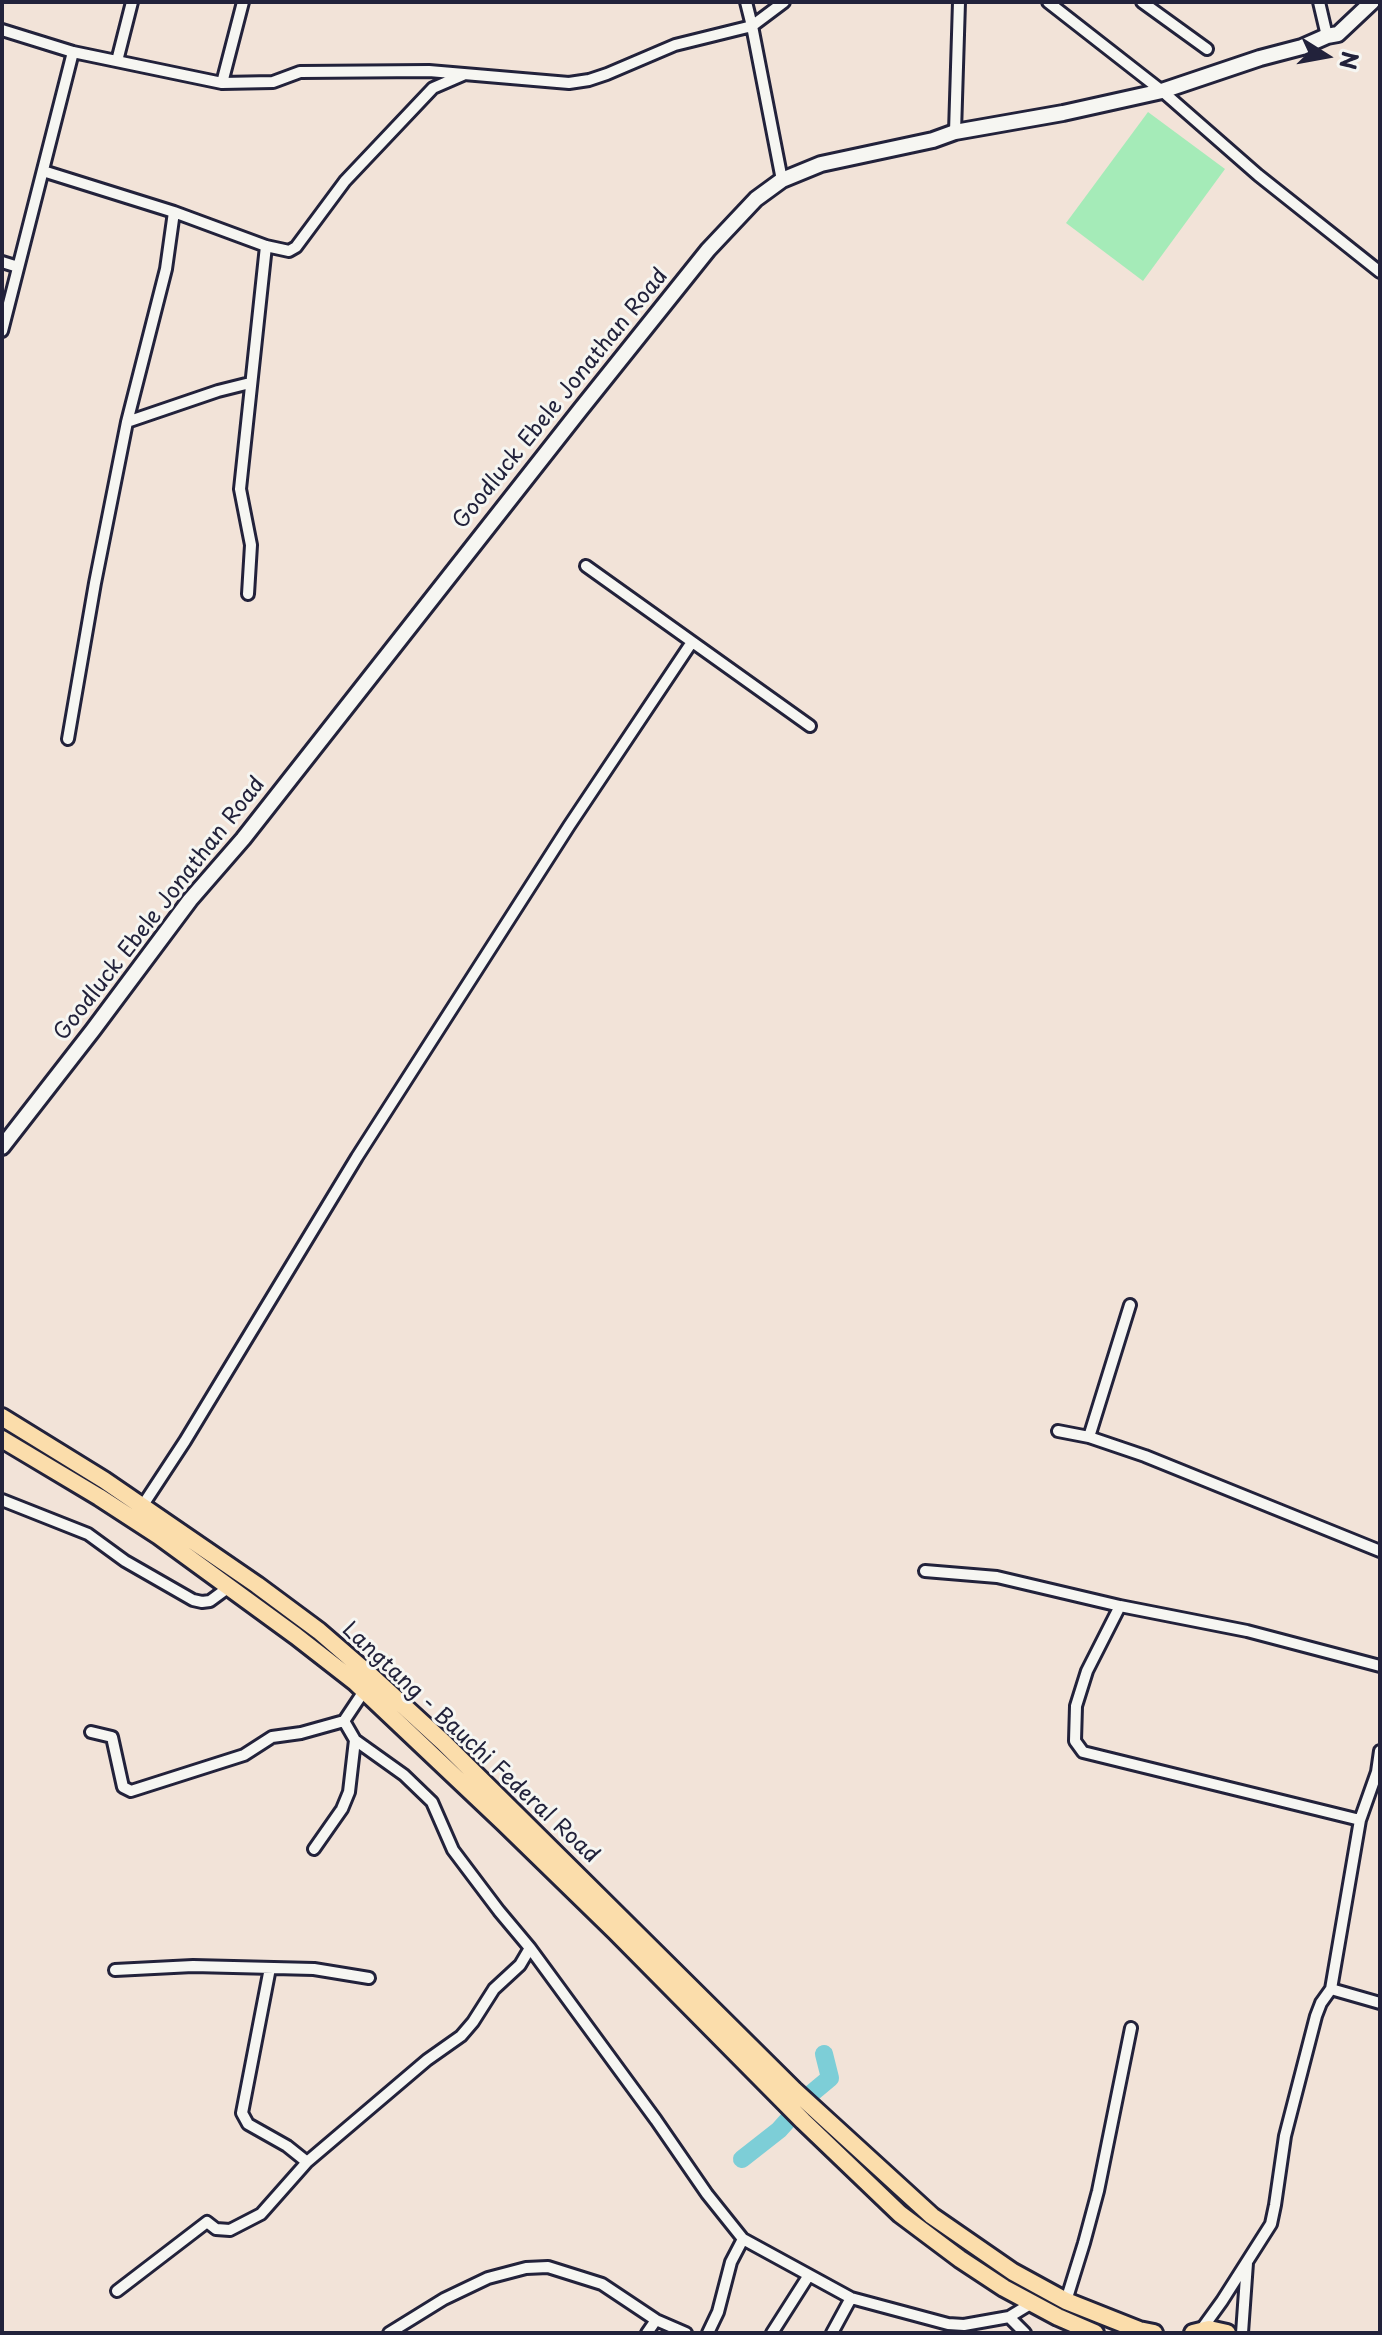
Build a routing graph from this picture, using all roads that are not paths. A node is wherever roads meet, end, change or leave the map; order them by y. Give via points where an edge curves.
1 (132, 2) edge
2 (243, 2) edge
3 (746, 2) edge
4 (784, 2) edge
5 (959, 2) edge
6 (1048, 2) edge
7 (1142, 2) edge
8 (1319, 2) edge
9 (1372, 2) edge
10 (752, 26) junction
11 (2, 30) edge
12 (1327, 36) junction
13 (1207, 49) dead end
14 (73, 52) junction
15 (117, 61) junction
16 (465, 73) junction
17 (222, 83) junction
18 (1162, 91) junction
19 (955, 132) junction
20 (43, 171) junction
21 (782, 180) junction
22 (174, 212) junction
23 (266, 246) junction
24 (2, 262) edge
25 (18, 267) junction
26 (1380, 272) edge
27 (2, 331) edge
28 (250, 383) junction
29 (127, 422) junction
30 (586, 566) dead end
31 (248, 594) dead end
32 (692, 642) junction
33 (810, 726) dead end
34 (68, 739) dead end
35 (2, 1147) edge
36 (1130, 1305) dead end
37 (2, 1417) edge
38 (1058, 1431) dead end
39 (1089, 1437) junction
40 (2, 1439) edge
41 (2, 1500) edge
42 (138, 1512) junction
43 (1380, 1551) edge
44 (925, 1571) dead end
45 (229, 1587) junction
46 (1120, 1606) junction
47 (1380, 1666) edge
48 (364, 1691) junction
49 (344, 1721) junction
50 (91, 1732) dead end
51 (355, 1740) junction
52 (1380, 1751) edge
53 (1360, 1820) junction
54 (314, 1849) dead end
55 (530, 1948) junction
56 (270, 1968) junction
57 (115, 1970) dead end
58 (369, 1978) dead end
59 (1331, 1989) junction
60 (1380, 2003) edge
61 (1131, 2028) dead end
62 (788, 2094) junction
63 (809, 2115) junction
64 (307, 2162) junction
65 (743, 2239) junction
66 (1247, 2262) junction
67 (809, 2275) junction
68 (117, 2291) dead end
69 (851, 2298) junction
70 (1066, 2301) junction
71 (1032, 2303) junction
72 (1009, 2317) junction
73 (656, 2320) junction
74 (1197, 2332) edge
75 (389, 2333) edge
76 (647, 2333) edge
77 (686, 2333) edge
78 (708, 2333) edge
79 (772, 2333) edge
80 (832, 2333) edge
81 (1025, 2333) edge
82 (1095, 2333) edge
83 (1154, 2333) edge
84 (1227, 2333) edge
85 (1242, 2333) edge

1 - 15 street
2 - 17 street
3 - 10 street
4 - 10 street
5 - 19 street
6 - 18 street
7 - 13 street
8 - 12 street
9 - 12 main road, Goodluck Ebele Jonathan Road via 1338,34
10 - 16 street via 675,45 589,80 569,83
10 - 21 street
11 - 14 street
12 - 18 main road, Goodluck Ebele Jonathan Road
14 - 15 street
14 - 20 street
15 - 17 street
16 - 17 street via 300,72 273,82
16 - 23 street via 433,88 345,181 293,249
18 - 19 main road, Goodluck Ebele Jonathan Road
18 - 26 street
19 - 21 main road, Goodluck Ebele Jonathan Road via 821,164
20 - 22 street
20 - 25 street
21 - 35 main road, Goodluck Ebele Jonathan Road via 756,199 708,250 190,900
22 - 23 street
22 - 29 street via 166,269
23 - 28 street
24 - 25 street
25 - 27 street
28 - 29 street
28 - 31 street via 240,489 251,545
29 - 34 street
30 - 32 street
32 - 33 street
32 - 42 street via 357,1157
36 - 39 street
37 - 42 main road, Langtang - Bauchi Federal Road
38 - 39 street
39 - 43 street
40 - 42 main road
41 - 45 street via 88,1534 193,1600 210,1601
42 - 45 main road
42 - 62 main road, Langtang - Bauchi Federal Road via 257,1585 371,1676 443,1742
44 - 46 street via 997,1577
45 - 48 main road
46 - 47 street via 1247,1631
46 - 53 street via 1087,1671 1076,1706 1075,1741 1083,1752
48 - 49 street
48 - 62 main road
49 - 50 street via 272,1737 244,1755 131,1791 123,1787 112,1737
49 - 51 street
51 - 54 street via 349,1792
51 - 55 street via 432,1802 453,1850
52 - 53 street
53 - 59 street
55 - 64 street via 461,2036
55 - 65 street
56 - 57 street
56 - 58 street
56 - 64 street via 242,2113 248,2124
59 - 60 street
59 - 66 street via 1316,2016 1288,2121 1271,2224
61 - 70 street via 1098,2191
62 - 63 main road
63 - 70 main road via 932,2216
63 - 71 main road via 900,2214
64 - 68 street via 261,2214 230,2230 207,2222
65 - 67 street
65 - 78 street
66 - 74 street
66 - 85 street
67 - 69 street
67 - 79 street
69 - 72 street via 948,2324
69 - 80 street
70 - 83 main road
71 - 72 street
71 - 82 main road
72 - 81 street
73 - 75 street via 602,2284 548,2267 526,2268 488,2278
73 - 76 street
73 - 77 street
74 - 84 main road

